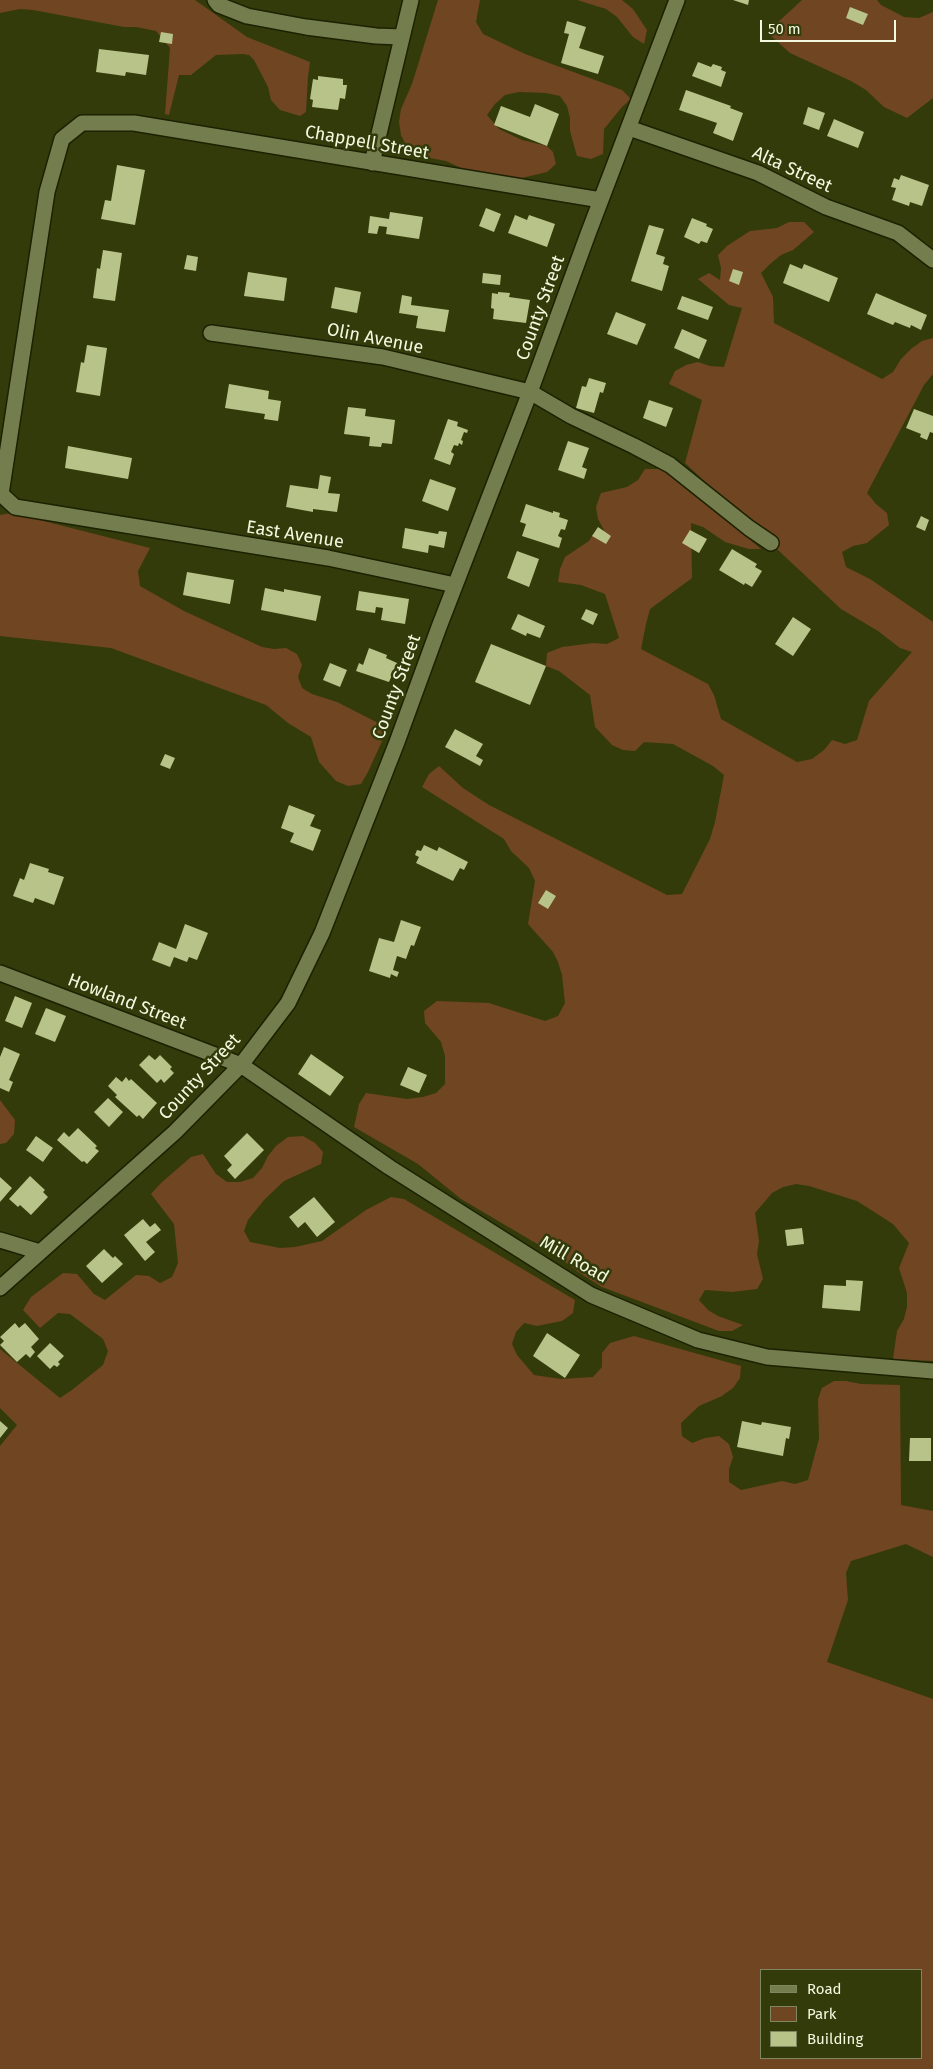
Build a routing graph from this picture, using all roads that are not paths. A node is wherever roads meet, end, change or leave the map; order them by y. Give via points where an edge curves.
1 (215, 0) edge
2 (411, 0) edge
3 (677, 0) edge
4 (402, 38) junction
5 (629, 128) junction
6 (372, 163) junction
7 (601, 200) junction
8 (930, 251) edge
9 (211, 333) dead end
10 (530, 392) junction
11 (128, 526) joint
12 (771, 543) dead end
13 (455, 585) junction
14 (0, 973) edge
15 (242, 1065) junction
16 (0, 1240) edge
17 (40, 1252) junction
18 (0, 1288) edge
19 (933, 1371) edge

1 - 4 street via 219,5 247,16 306,27
2 - 4 street
3 - 5 street, County Street
4 - 6 street
5 - 7 street, County Street
5 - 8 street, Alta Street via 758,173 826,207 898,233
6 - 7 street, Chappell Street
6 - 11 street, Chappell Street via 126,123 82,123 62,139 47,192 1,494 15,507
7 - 10 street, County Street
9 - 10 street, Olin Avenue via 383,357
10 - 12 street, Olin Avenue via 670,465
10 - 13 street, County Street
11 - 13 street, East Avenue via 328,558
13 - 15 street, County Street via 322,933 288,1003
14 - 15 street, Howland Street
15 - 17 street, County Street via 175,1132
15 - 19 street, Mill Road via 383,1163 591,1295 698,1340 767,1356
16 - 17 street
17 - 18 street, County Street

